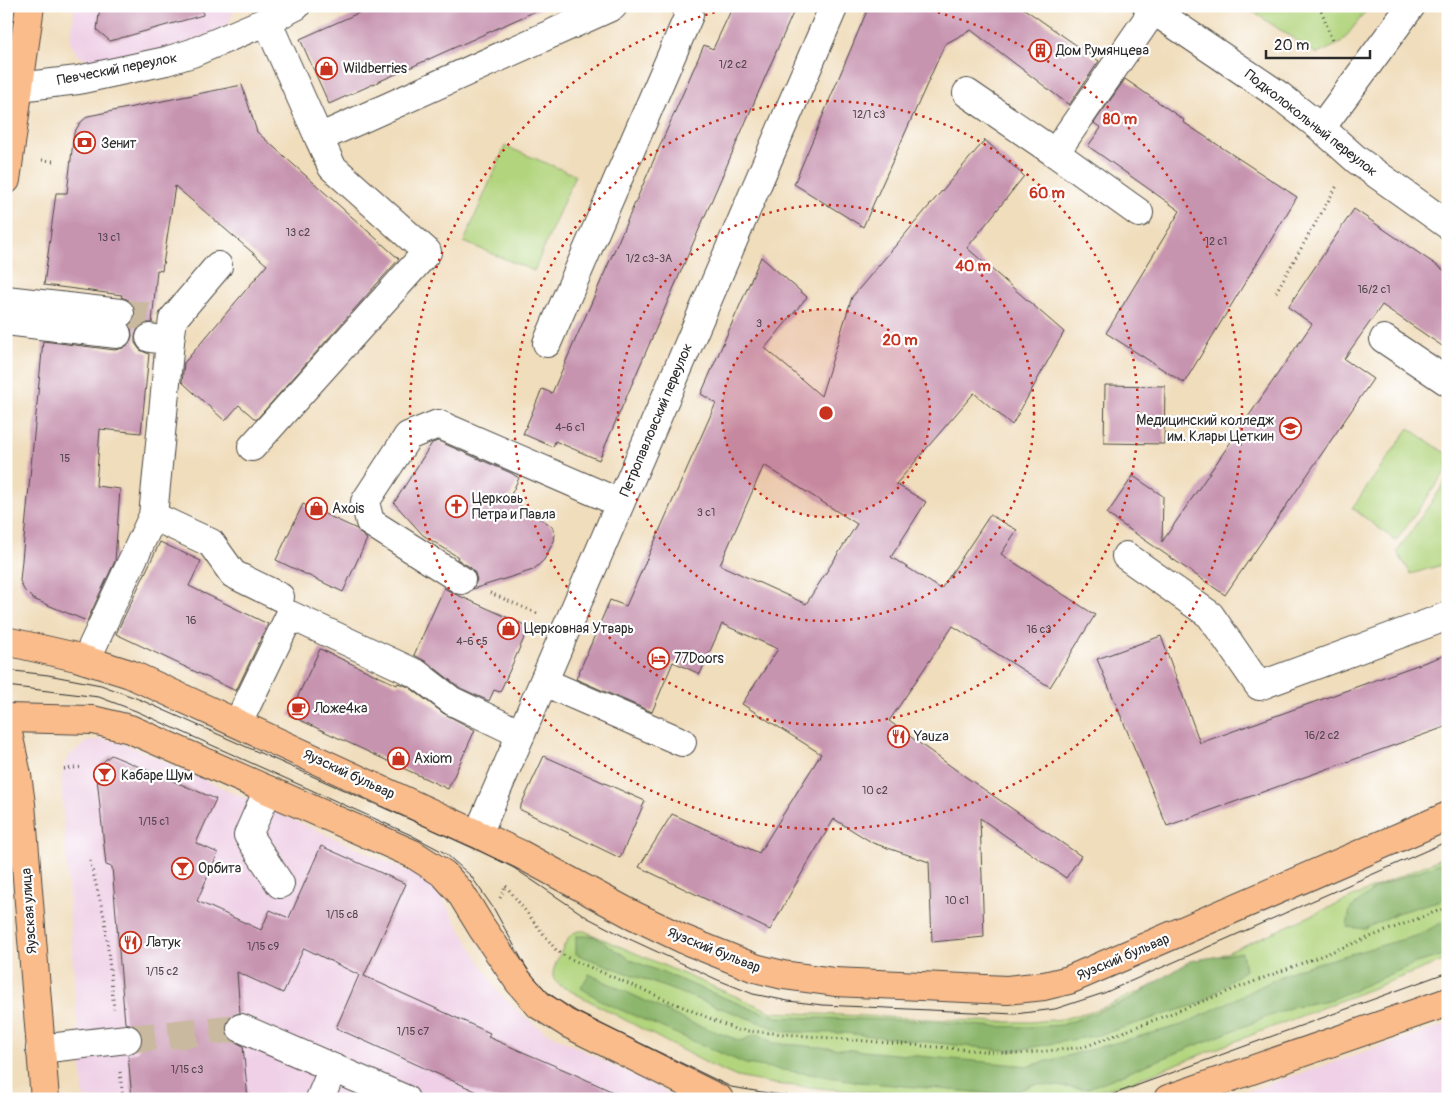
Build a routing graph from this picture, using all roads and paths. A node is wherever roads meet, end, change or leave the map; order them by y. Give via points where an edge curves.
1 (30, 6) edge
2 (296, 6) edge
3 (613, 6) edge
4 (686, 6) edge
5 (834, 6) edge
6 (1320, 6) edge
7 (1412, 6) edge
8 (1150, 8) edge
9 (267, 21) junction
10 (1332, 41) dead end
11 (18, 87) junction
12 (967, 92) dead end
13 (1321, 128) junction
14 (319, 138) junction
15 (1054, 153) junction
16 (42, 160) dead end
17 (1357, 160) junction
18 (53, 161) dead end
19 (6, 180) edge
20 (1140, 213) dead end
21 (1448, 226) edge
22 (218, 266) dead end
23 (1276, 292) dead end
24 (6, 300) edge
25 (6, 321) edge
26 (1384, 339) dead end
27 (547, 342) dead end
28 (1448, 382) edge
29 (252, 447) dead end
30 (620, 503) junction
31 (153, 516) junction
32 (1126, 556) dead end
33 (461, 580) dead end
34 (280, 597) dead end
35 (512, 603) dead end
36 (531, 611) dead end
37 (1448, 616) edge
38 (6, 641) edge
39 (86, 660) junction
40 (544, 682) junction
41 (6, 718) edge
42 (238, 723) junction
43 (6, 724) edge
44 (521, 734) junction
45 (682, 742) dead end
46 (83, 767) dead end
47 (64, 769) dead end
48 (268, 790) junction
49 (1448, 816) edge
50 (478, 834) junction
51 (90, 861) dead end
52 (509, 879) dead end
53 (280, 884) dead end
54 (506, 886) junction
55 (498, 903) dead end
56 (566, 957) dead end
57 (1448, 1002) edge
58 (241, 1028) tunnel mouth
59 (122, 1039) junction
60 (40, 1049) junction
61 (333, 1068) junction
62 (44, 1099) edge
63 (123, 1099) edge
64 (320, 1099) edge
65 (405, 1099) edge
66 (719, 1099) edge
67 (1168, 1099) edge

1 - 11 main road
2 - 9 street, Певческий переулок
3 - 14 street
4 - 27 street via 689,15
5 - 30 street, Петропавловский переулок
6 - 10 path
7 - 13 street
8 - 13 street, Подколокольный переулок via 1280,96
8 - 15 street
9 - 11 street, Певческий переулок via 166,61 78,80
9 - 14 street
11 - 19 main road
12 - 15 street
13 - 17 street, Подколокольный переулок
14 - 29 street via 332,167 426,252
15 - 20 street
16 - 18 path
17 - 21 street, Подколокольный переулок
17 - 23 path via 1336,188
22 - 31 street via 161,329
24 - 25 street via 119,324
26 - 28 street
30 - 33 street via 438,424 408,436 366,502 370,522
30 - 40 street, Петропавловский переулок
31 - 34 street via 211,543 233,574
31 - 39 street
32 - 37 street via 1210,615 1259,686
35 - 36 path
38 - 39 main road, Яузский бульвар
39 - 42 main road, Яузский бульвар via 130,674
40 - 44 street, Петропавловский переулок
40 - 45 street
41 - 48 main road via 93,720 130,729
42 - 44 street via 290,615 417,674 452,701
42 - 50 main road, Яузский бульвар
43 - 60 main road, Яузская улица via 18,775
44 - 50 street, Петропавловский переулок
46 - 47 path
48 - 53 street via 248,836
48 - 66 main road via 413,854 444,874 460,892 519,982 540,1005 569,1024
49 - 50 main road, Яузский бульвар via 1070,980 1007,990 835,982 755,968 631,914
51 - 59 path via 105,920
52 - 54 path
54 - 55 path
54 - 56 path via 556,950
57 - 67 main road
58 - 61 street
59 - 60 street
59 - 63 path
60 - 62 main road, Яузская улица
61 - 64 street
61 - 65 street

